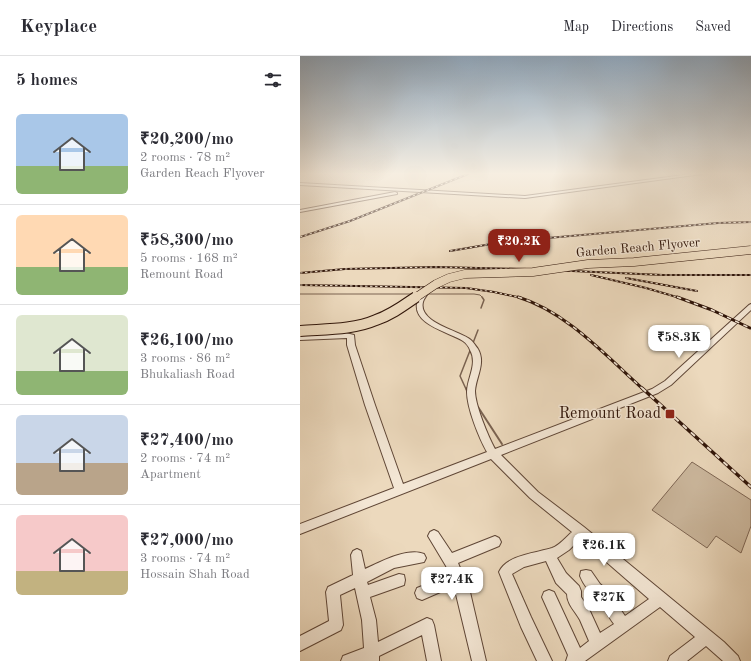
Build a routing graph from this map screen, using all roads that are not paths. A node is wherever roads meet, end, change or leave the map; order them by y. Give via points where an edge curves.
1 (343, 202) edge
2 (300, 211) edge
3 (751, 248) edge
4 (428, 289) junction
5 (751, 306) edge
6 (300, 328) edge
7 (300, 331) edge
8 (300, 338) edge
9 (493, 454) junction
10 (400, 490) junction
11 (300, 529) edge
12 (580, 531) junction
13 (434, 536) dead end
14 (495, 542) dead end
15 (549, 554) junction
16 (357, 555) dead end
17 (420, 558) dead end
18 (450, 560) junction
19 (586, 576) dead end
20 (360, 578) junction
21 (457, 578) junction
22 (399, 580) dead end
23 (363, 593) junction
24 (422, 593) dead end
25 (549, 597) dead end
26 (660, 599) junction
27 (623, 626) junction
28 (706, 637) junction
29 (300, 644) edge
30 (597, 644) junction
31 (372, 656) edge
32 (575, 660) edge
33 (348, 661) edge
34 (434, 661) edge
35 (479, 661) edge
36 (545, 661) edge
37 (675, 661) edge
38 (733, 661) edge

1 - 2 street
3 - 4 main road, Garden Reach Flyover, bridge via 533,272 471,273 449,278
3 - 6 main road, Garden Reach Flyover, bridge via 586,262 532,270 464,272 436,280 392,309 373,318 344,324
4 - 7 main road, Garden Reach Flyover, bridge via 396,311 375,320 344,328
4 - 9 street via 420,302 423,315 430,323 467,340 475,351 477,359 471,390 472,401
5 - 9 street via 655,392
8 - 10 street via 346,335 351,337 351,345 370,405
9 - 10 street
9 - 12 street via 534,495
10 - 11 street
12 - 15 street via 570,542
12 - 26 street
13 - 18 street
14 - 18 street
15 - 30 street via 561,578 574,591 574,599 584,614
15 - 36 street via 509,567 505,572
16 - 20 street
17 - 20 street via 393,562
18 - 21 street
19 - 27 street
20 - 23 street
20 - 29 street via 333,592 336,625
21 - 24 street
21 - 35 street via 463,592
22 - 23 street
23 - 31 street via 369,620
25 - 32 street
26 - 27 street
26 - 28 street
27 - 30 street
28 - 37 street
28 - 38 street
30 - 32 street
31 - 33 street
31 - 34 street via 427,625

